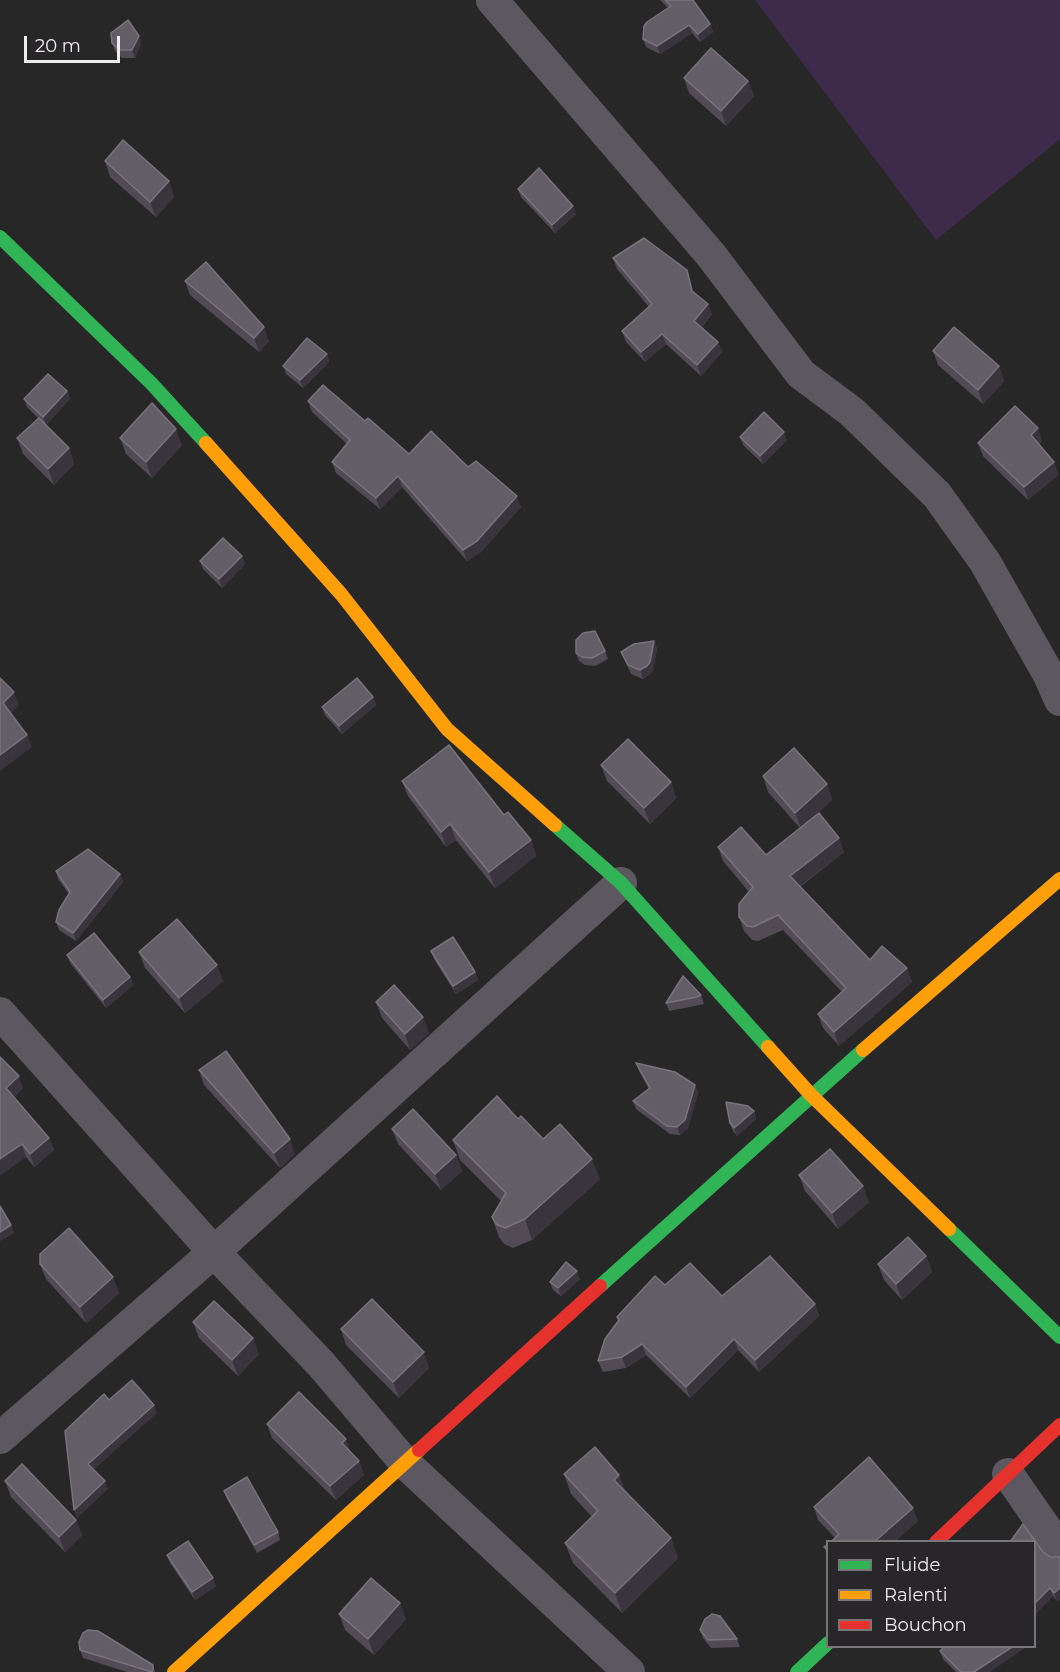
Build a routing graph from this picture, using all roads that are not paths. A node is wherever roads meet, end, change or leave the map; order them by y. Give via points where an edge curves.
1 (492, 0) edge
2 (0, 237) edge
3 (1060, 700) edge
4 (1060, 879) edge
5 (621, 883) junction
6 (0, 1013) edge
7 (811, 1095) junction
8 (214, 1252) junction
9 (1060, 1337) edge
10 (1060, 1425) edge
11 (0, 1438) edge
12 (406, 1464) junction
13 (1008, 1474) junction
14 (938, 1540) edge
15 (1060, 1549) edge
16 (826, 1645) edge
17 (174, 1672) edge
18 (629, 1672) edge
19 (797, 1672) edge

1 - 3 street via 711,255 801,374 852,411 937,495 985,561
2 - 5 street via 152,383 244,484 340,594 447,729
4 - 7 street
5 - 7 street
5 - 8 street
6 - 8 street
7 - 9 street
7 - 12 street
8 - 11 street
8 - 12 street via 321,1364
10 - 13 street
12 - 17 street
12 - 18 street
13 - 14 street
13 - 15 street
16 - 19 street

